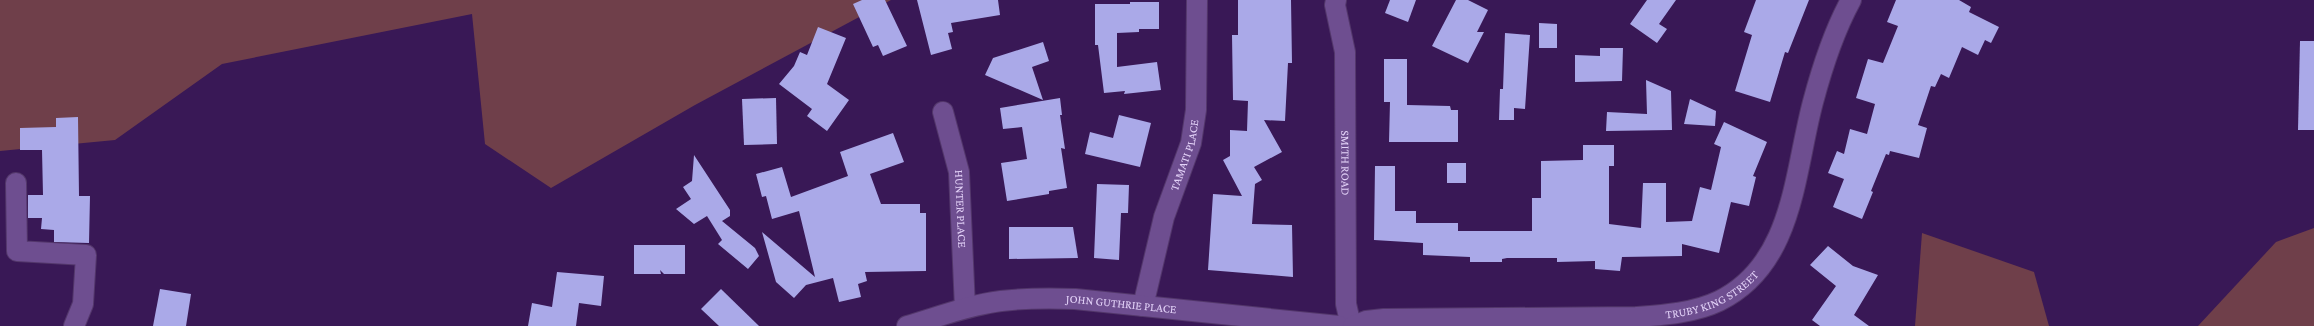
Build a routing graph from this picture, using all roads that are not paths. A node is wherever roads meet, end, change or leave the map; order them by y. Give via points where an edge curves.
1 (1197, 0) edge
2 (1336, 0) edge
3 (1851, 0) edge
4 (943, 112) dead end
5 (16, 183) dead end
6 (1143, 306) junction
7 (965, 308) junction
8 (74, 326) edge
9 (907, 326) edge
10 (1339, 326) edge
11 (1352, 326) edge

1 - 6 street, TAMATI PLACE via 1196,110 1191,144 1164,217
2 - 11 street, SMITH ROAD via 1345,52 1346,304
3 - 11 street, TRUBY KING STREET via 1827,57 1813,102 1782,229 1773,250 1758,271 1740,288 1719,301 1693,310 1666,315 1384,319
4 - 7 street, HUNTER PLACE via 959,172
5 - 8 street via 16,251 86,255 83,304
6 - 7 street, JOHN GUTHRIE PLACE via 1040,298 1000,301
6 - 10 street, JOHN GUTHRIE PLACE
7 - 9 street, JOHN GUTHRIE PLACE

